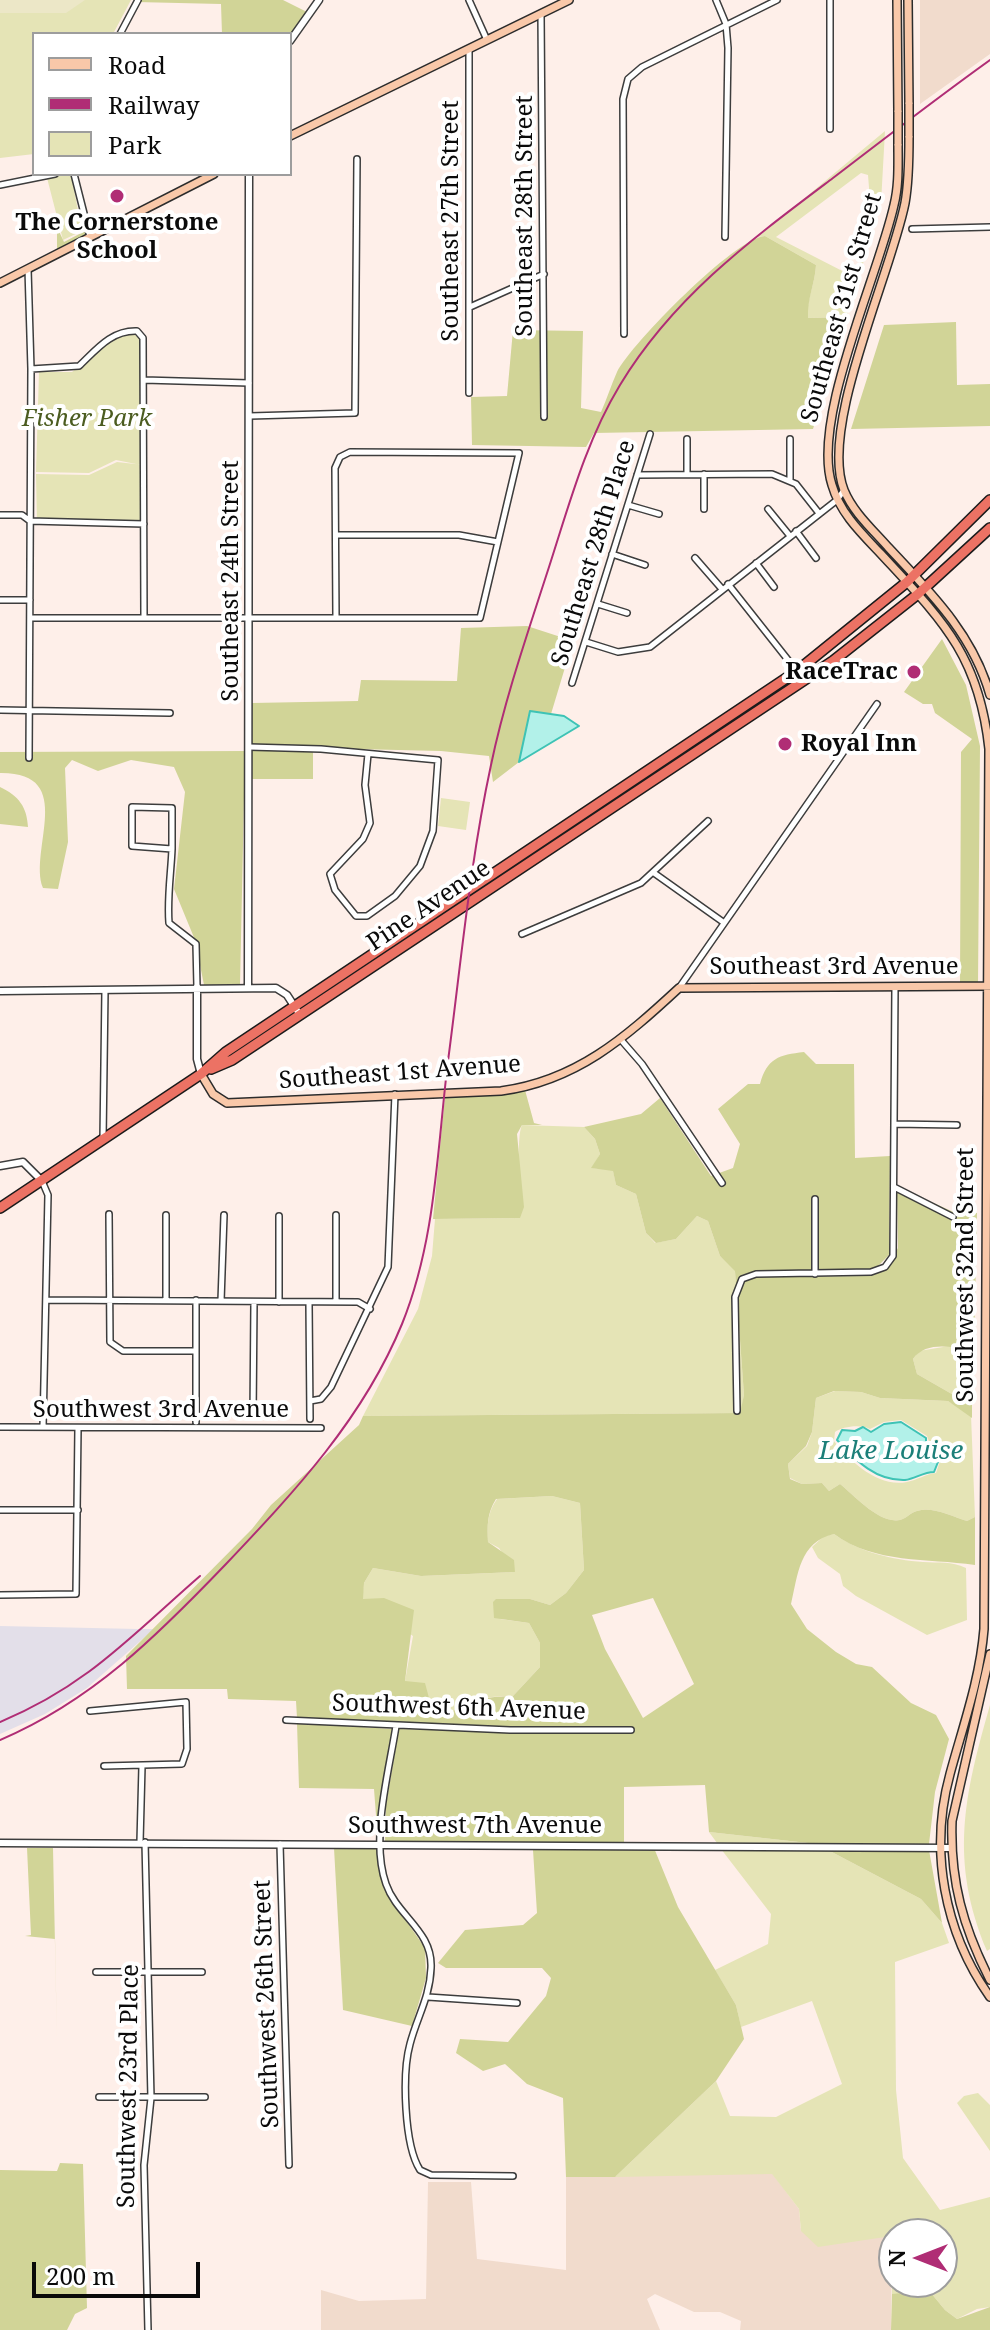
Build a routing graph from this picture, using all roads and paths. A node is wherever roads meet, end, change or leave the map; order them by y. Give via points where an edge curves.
1 (138, 0) edge
2 (319, 0) edge
3 (469, 0) edge
4 (569, 0) edge
5 (716, 0) edge
6 (777, 0) edge
7 (830, 0) edge
8 (897, 0) edge
9 (908, 0) edge
10 (541, 14) junction
11 (726, 24) junction
12 (121, 32) edge
13 (292, 38) edge
14 (487, 40) junction
15 (469, 49) junction
16 (830, 129) dead end
17 (292, 135) edge
18 (357, 159) dead end
19 (45, 176) edge
20 (75, 176) edge
21 (210, 176) edge
22 (249, 176) edge
23 (0, 185) edge
24 (990, 227) edge
25 (912, 229) dead end
26 (90, 237) junction
27 (725, 237) dead end
28 (28, 269) junction
29 (544, 274) junction
30 (0, 283) edge
31 (470, 307) junction
32 (624, 334) dead end
33 (31, 369) junction
34 (144, 380) junction
35 (249, 383) junction
36 (469, 393) dead end
37 (250, 416) junction
38 (544, 417) dead end
39 (650, 434) dead end
40 (687, 439) dead end
41 (790, 439) dead end
42 (687, 474) junction
43 (704, 474) junction
44 (637, 475) junction
45 (790, 480) junction
46 (844, 490) junction
47 (837, 500) junction
48 (990, 500) edge
49 (628, 505) junction
50 (704, 509) dead end
51 (768, 509) dead end
52 (818, 512) junction
53 (659, 514) dead end
54 (0, 515) edge
55 (30, 521) junction
56 (144, 524) junction
57 (990, 528) edge
58 (796, 531) junction
59 (336, 535) junction
60 (790, 536) junction
61 (498, 542) junction
62 (612, 554) junction
63 (695, 558) dead end
64 (816, 558) dead end
65 (756, 563) junction
66 (645, 565) dead end
67 (910, 578) junction
68 (728, 584) junction
69 (774, 587) dead end
70 (722, 589) junction
71 (922, 590) junction
72 (0, 600) edge
73 (30, 600) junction
74 (597, 604) junction
75 (627, 613) dead end
76 (250, 616) junction
77 (144, 617) junction
78 (336, 617) junction
79 (30, 618) junction
80 (586, 642) junction
81 (797, 671) junction
82 (804, 680) junction
83 (572, 683) dead end
84 (990, 695) edge
85 (877, 704) dead end
86 (0, 710) edge
87 (29, 713) junction
88 (170, 713) dead end
89 (249, 747) junction
90 (368, 754) junction
91 (29, 758) dead end
92 (673, 762) junction
93 (708, 821) dead end
94 (172, 849) junction
95 (654, 873) junction
96 (723, 922) junction
97 (522, 934) dead end
98 (989, 986) edge
99 (197, 987) junction
100 (895, 987) junction
101 (248, 988) junction
102 (679, 988) junction
103 (105, 990) junction
104 (0, 991) edge
105 (297, 1011) junction
106 (622, 1041) junction
107 (201, 1074) junction
108 (395, 1094) junction
109 (894, 1124) junction
110 (957, 1125) dead end
111 (103, 1140) junction
112 (0, 1166) edge
113 (41, 1180) junction
114 (722, 1183) dead end
115 (894, 1187) junction
116 (815, 1199) dead end
117 (0, 1208) edge
118 (109, 1214) dead end
119 (166, 1215) dead end
120 (224, 1215) dead end
121 (336, 1215) dead end
122 (279, 1216) dead end
123 (953, 1217) dead end
124 (815, 1274) junction
125 (166, 1299) junction
126 (46, 1300) junction
127 (109, 1300) junction
128 (196, 1300) junction
129 (221, 1301) junction
130 (336, 1301) junction
131 (254, 1302) junction
132 (279, 1302) junction
133 (309, 1303) junction
134 (370, 1309) junction
135 (196, 1351) junction
136 (310, 1401) junction
137 (737, 1411) dead end
138 (253, 1417) dead end
139 (310, 1419) dead end
140 (196, 1422) dead end
141 (0, 1427) edge
142 (43, 1427) junction
143 (78, 1428) junction
144 (321, 1428) dead end
145 (0, 1510) edge
146 (78, 1510) junction
147 (0, 1595) edge
148 (990, 1654) edge
149 (976, 1678) junction
150 (988, 1682) edge
151 (90, 1711) dead end
152 (286, 1720) dead end
153 (396, 1726) junction
154 (631, 1730) dead end
155 (104, 1766) dead end
156 (142, 1766) junction
157 (143, 1842) junction
158 (0, 1843) edge
159 (280, 1843) junction
160 (382, 1844) junction
161 (939, 1848) junction
162 (951, 1848) junction
163 (96, 1972) dead end
164 (150, 1972) junction
165 (202, 1972) dead end
166 (990, 1980) edge
167 (428, 1997) junction
168 (990, 1997) edge
169 (517, 2003) dead end
170 (99, 2097) dead end
171 (205, 2097) dead end
172 (151, 2098) junction
173 (289, 2165) dead end
174 (513, 2176) dead end
175 (148, 2330) edge

1 - 12 street
2 - 13 street
3 - 14 street
4 - 10 main road
5 - 11 street
6 - 11 street
7 - 16 street
8 - 47 main road, Southeast 31st Street, bridge via 895,203 826,438 826,462
9 - 46 main road, Southeast 31st Street, bridge via 905,203 839,430
10 - 14 main road
10 - 29 street, Southeast 28th Street
11 - 27 street
11 - 32 street via 628,79 623,99
14 - 15 main road
15 - 17 main road
15 - 31 street, Southeast 27th Street
18 - 37 street via 355,413
19 - 23 street
20 - 26 street
21 - 26 main road
22 - 35 street, Southeast 24th Street
24 - 25 street
26 - 28 main road
28 - 30 main road
28 - 33 street
29 - 31 street
29 - 38 street, Southeast 28th Street
31 - 36 street, Southeast 27th Street
33 - 34 street via 79,366 101,344 125,331 137,331 143,338
33 - 55 street
34 - 35 street
34 - 56 street
35 - 37 street, Southeast 24th Street
37 - 76 street, Southeast 24th Street
39 - 44 street, Southeast 28th Place
40 - 42 street
41 - 45 street
42 - 43 street
42 - 44 street
43 - 45 street via 772,474
43 - 50 street
44 - 49 street, Southeast 28th Place
45 - 52 street
46 - 47 street
46 - 67 main road, Southeast 31st Street
47 - 52 street
47 - 67 main road, Southeast 31st Street via 850,521
48 - 67 highway
49 - 53 street
49 - 62 street, Southeast 28th Place
51 - 60 street
52 - 58 street
54 - 55 street via 22,515
55 - 56 street
55 - 73 street
56 - 77 street
57 - 71 highway
58 - 60 street
58 - 64 street
59 - 61 street via 459,535
59 - 61 street via 335,468 350,452 519,453
59 - 78 street
60 - 65 street
61 - 78 street via 480,618
62 - 66 street
62 - 74 street, Southeast 28th Place
63 - 70 street
65 - 68 street
65 - 69 street
67 - 71 main road, Southeast 31st Street
67 - 81 highway
68 - 70 street
68 - 81 street
70 - 80 street via 650,647 618,652
71 - 82 highway
71 - 84 main road via 960,628
71 - 98 main road, Southwest 32nd Street via 967,659 986,723
72 - 73 street
73 - 79 street
74 - 75 street
74 - 80 street, Southeast 28th Place
76 - 77 street
76 - 78 street
76 - 89 street, Southeast 24th Street
77 - 79 street
79 - 87 street
80 - 83 street, Southeast 28th Place
81 - 82 street
81 - 92 highway
82 - 92 highway
85 - 96 street
86 - 87 street
87 - 88 street
87 - 91 street
89 - 90 street
89 - 101 street, Southeast 24th Street
90 - 90 street via 438,760 439,770 433,831 420,866 395,896 367,916 356,916 335,890 330,874 363,839 370,823
92 - 105 highway, Pine Avenue
93 - 95 street
94 - 94 street via 132,846 132,807 171,807
94 - 99 street via 169,923 196,944
95 - 96 street
95 - 97 street via 622,895
96 - 102 street
98 - 100 main road, Southeast 3rd Avenue
98 - 149 main road, Southwest 32nd Street via 984,1629
99 - 101 street
99 - 103 street
99 - 107 street
100 - 102 main road, Southeast 3rd Avenue
100 - 109 street
101 - 105 street via 283,991
102 - 106 main road, Southeast 1st Avenue
103 - 104 street
103 - 111 street
105 - 107 highway, Pine Avenue via 232,1060
106 - 108 main road, Southeast 1st Avenue via 541,1083 501,1091
106 - 114 street
107 - 108 main road, Southeast 1st Avenue via 218,1099 227,1103
107 - 111 highway, Pine Avenue
108 - 134 street via 391,1242 384,1278
109 - 110 street
109 - 115 street
111 - 113 highway, Pine Avenue
112 - 113 street via 23,1162
113 - 117 highway, Pine Avenue
113 - 126 street via 48,1195
115 - 123 street
115 - 124 street via 894,1248 885,1267
116 - 124 street
118 - 127 street
119 - 125 street
120 - 129 street
121 - 130 street
122 - 132 street
124 - 137 street via 745,1277 738,1284
125 - 127 street
125 - 128 street
126 - 127 street
126 - 142 street
127 - 135 street via 114,1348
128 - 129 street
128 - 135 street
129 - 131 street
130 - 133 street
130 - 134 street via 358,1302
131 - 132 street
131 - 138 street
132 - 133 street
133 - 136 street
134 - 136 street via 327,1395
135 - 140 street
136 - 139 street
141 - 142 street, Southwest 3rd Avenue
142 - 143 street, Southwest 3rd Avenue
143 - 144 street, Southwest 3rd Avenue
143 - 146 street
145 - 146 street
146 - 147 street via 76,1594
148 - 150 main road
149 - 150 street
149 - 161 main road, Southwest 32nd Street via 944,1800
150 - 162 main road via 957,1794
151 - 156 street via 186,1702 187,1749 182,1764
152 - 153 street, Southwest 6th Avenue
153 - 154 street, Southwest 6th Avenue
153 - 160 street
155 - 156 street
156 - 157 street, Southwest 23rd Place
157 - 158 street, Southwest 7th Avenue
157 - 159 street, Southwest 7th Avenue
157 - 164 street, Southwest 23rd Place
159 - 160 street, Southwest 7th Avenue
159 - 173 street, Southwest 26th Street
160 - 161 street, Southwest 7th Avenue
160 - 167 street via 385,1881 393,1900 430,1950
161 - 162 street, Southwest 7th Avenue
161 - 168 main road, Southwest 32nd Street via 957,1933
162 - 166 main road via 961,1914
163 - 164 street
164 - 165 street
164 - 172 street, Southwest 23rd Place
167 - 169 street
167 - 174 street via 406,2059 414,2161 431,2175
170 - 172 street
171 - 172 street
172 - 175 street, Southwest 23rd Place via 144,2165

